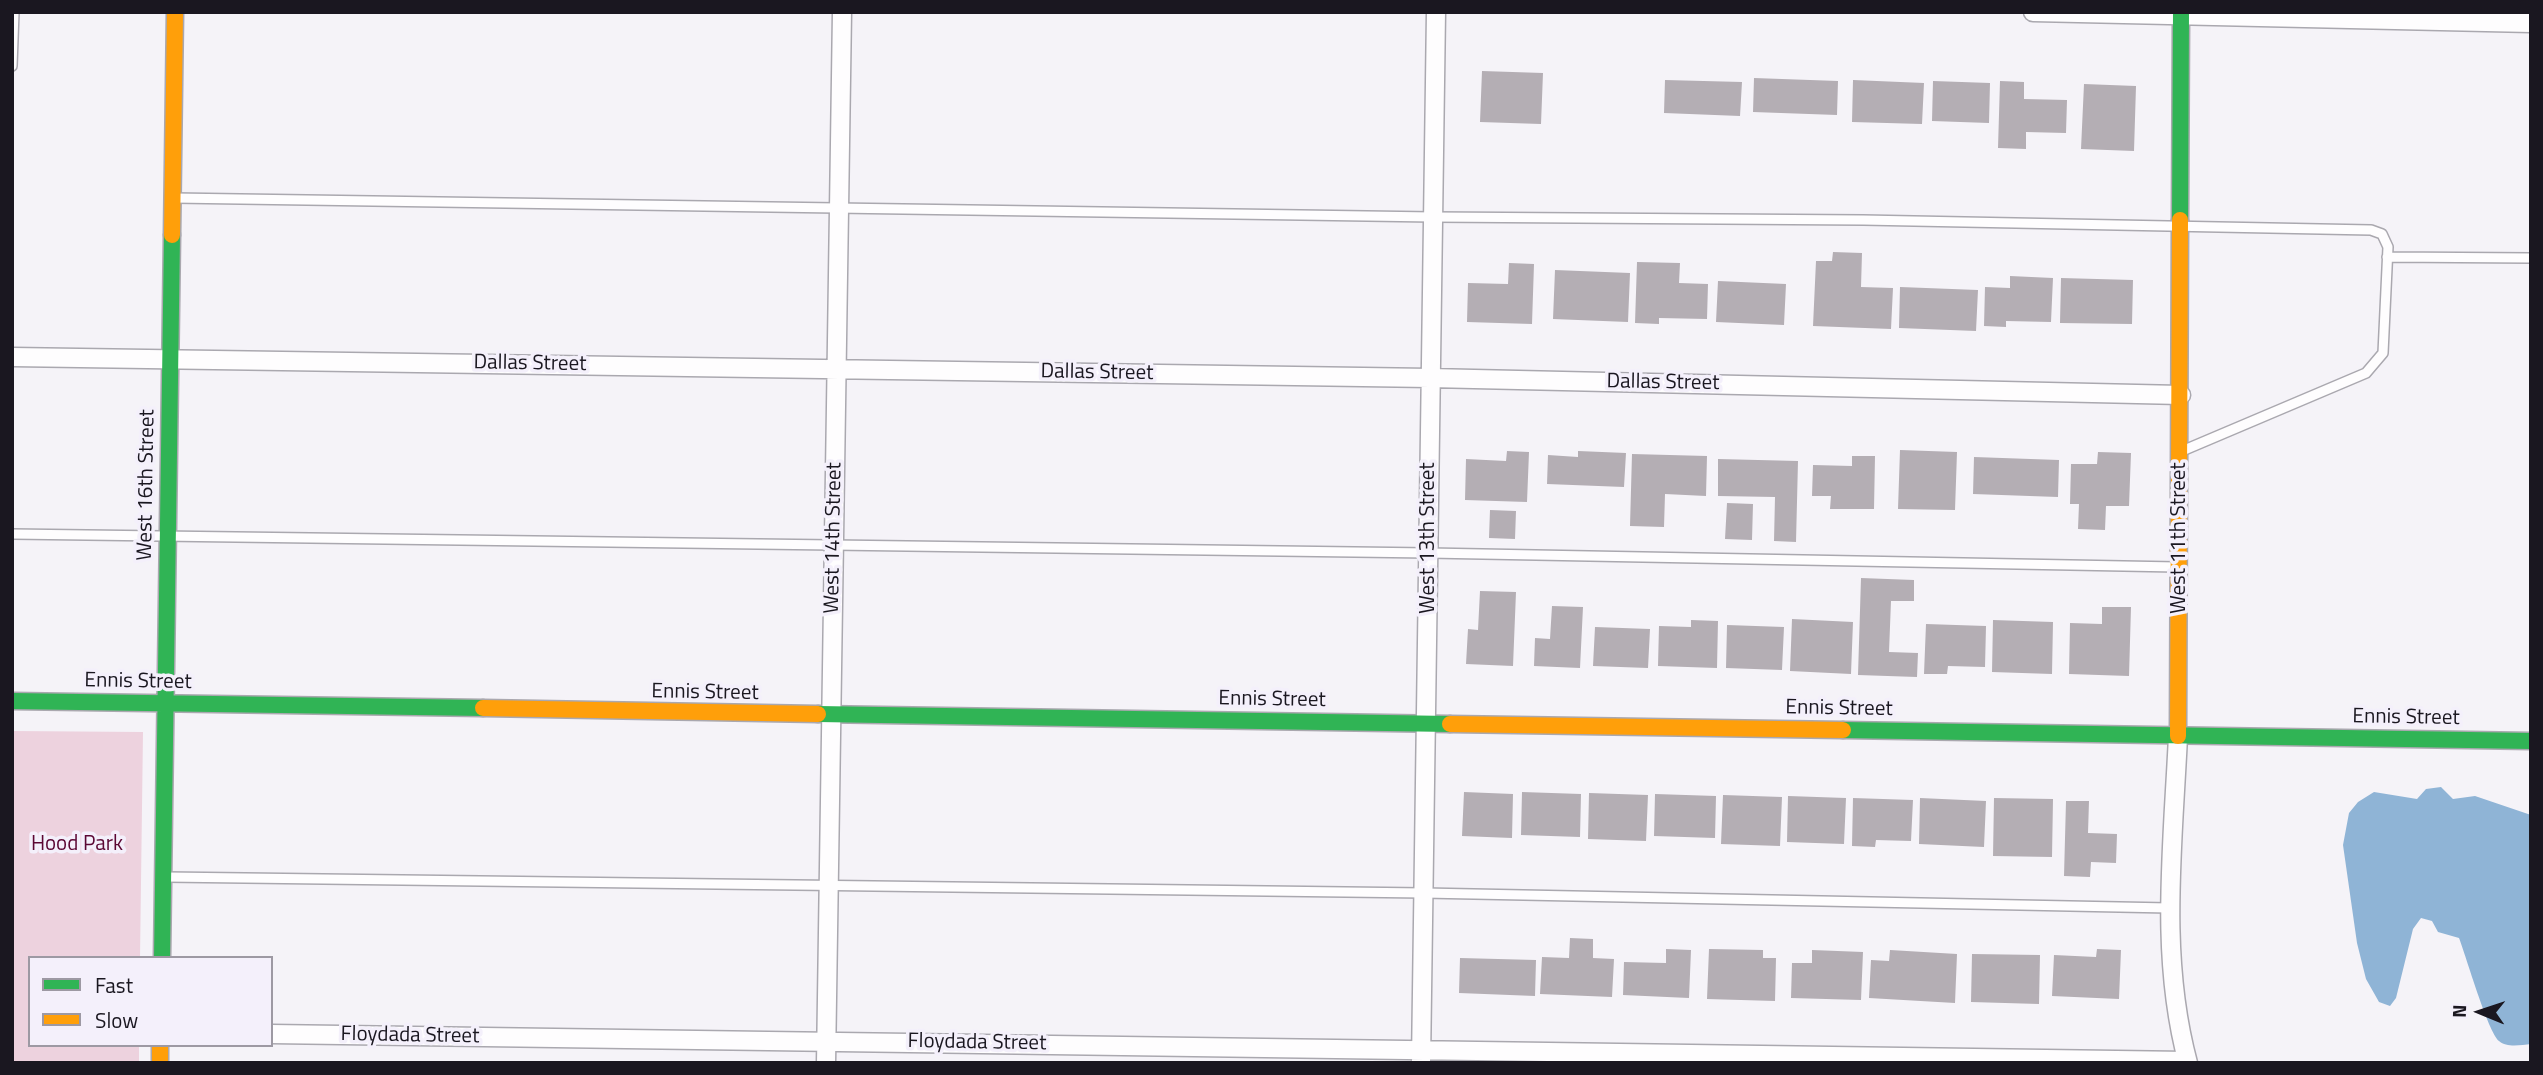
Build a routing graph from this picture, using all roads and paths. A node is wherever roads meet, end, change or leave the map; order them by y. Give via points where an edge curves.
1 (14, 12) edge
2 (176, 12) edge
3 (842, 12) edge
4 (1436, 12) edge
5 (2033, 12) edge
6 (2181, 13) edge
7 (2531, 23) edge
8 (12, 66) edge
9 (172, 198) junction
10 (840, 206) junction
11 (1433, 217) junction
12 (2181, 228) junction
13 (2387, 257) junction
14 (2531, 258) edge
15 (12, 357) edge
16 (169, 359) junction
17 (838, 369) junction
18 (1430, 378) junction
19 (2181, 396) junction
20 (2180, 452) junction
21 (12, 534) edge
22 (167, 537) junction
23 (834, 544) junction
24 (1429, 553) junction
25 (2179, 568) junction
26 (12, 701) edge
27 (165, 703) junction
28 (830, 716) junction
29 (1428, 723) junction
30 (2178, 736) junction
31 (2531, 741) edge
32 (163, 877) junction
33 (828, 885) junction
34 (1424, 893) junction
35 (2169, 908) junction
36 (162, 956) edge
37 (273, 1034) edge
38 (827, 1041) junction
39 (1421, 1057) edge
40 (2187, 1062) edge
41 (826, 1063) edge

1 - 8 lane
2 - 9 main road, West 16th Street
3 - 10 street, West 14th Street
4 - 11 street, West 13th Street
5 - 6 street
6 - 7 street
6 - 12 main road, West 11th Street
9 - 10 lane
9 - 16 main road, West 16th Street
10 - 11 lane
10 - 17 street, West 14th Street
11 - 12 lane
11 - 18 street, West 13th Street
12 - 13 lane via 2371,230 2382,234
12 - 19 main road, West 11th Street
13 - 14 lane
13 - 20 lane via 2383,353 2366,373
15 - 16 street, Dallas Street
16 - 17 street, Dallas Street
16 - 22 main road, West 16th Street
17 - 18 street, Dallas Street
17 - 23 street, West 14th Street
18 - 19 street, Dallas Street
18 - 24 street, West 13th Street
19 - 20 main road, West 11th Street
20 - 25 main road, West 11th Street
21 - 22 lane
22 - 23 lane
22 - 27 main road, West 16th Street
23 - 24 lane
23 - 28 street, West 14th Street
24 - 25 lane
24 - 29 street, West 13th Street
25 - 30 main road, West 11th Street
26 - 27 main road, Ennis Street
27 - 28 main road, Ennis Street
27 - 32 main road, West 16th Street
28 - 29 main road, Ennis Street
28 - 33 street, West 14th Street
29 - 30 main road, Ennis Street
29 - 34 street, West 13th Street
30 - 31 main road, Ennis Street
30 - 35 street, West 11th Street
32 - 33 lane
32 - 36 main road, West 16th Street
33 - 34 lane
33 - 38 street, West 14th Street
34 - 35 lane
34 - 39 street, West 13th Street
35 - 40 street, West 11th Street via 2175,999
37 - 38 street, Floydada Street
38 - 39 street, Floydada Street
38 - 41 street, West 14th Street
39 - 40 street, Floydada Street

